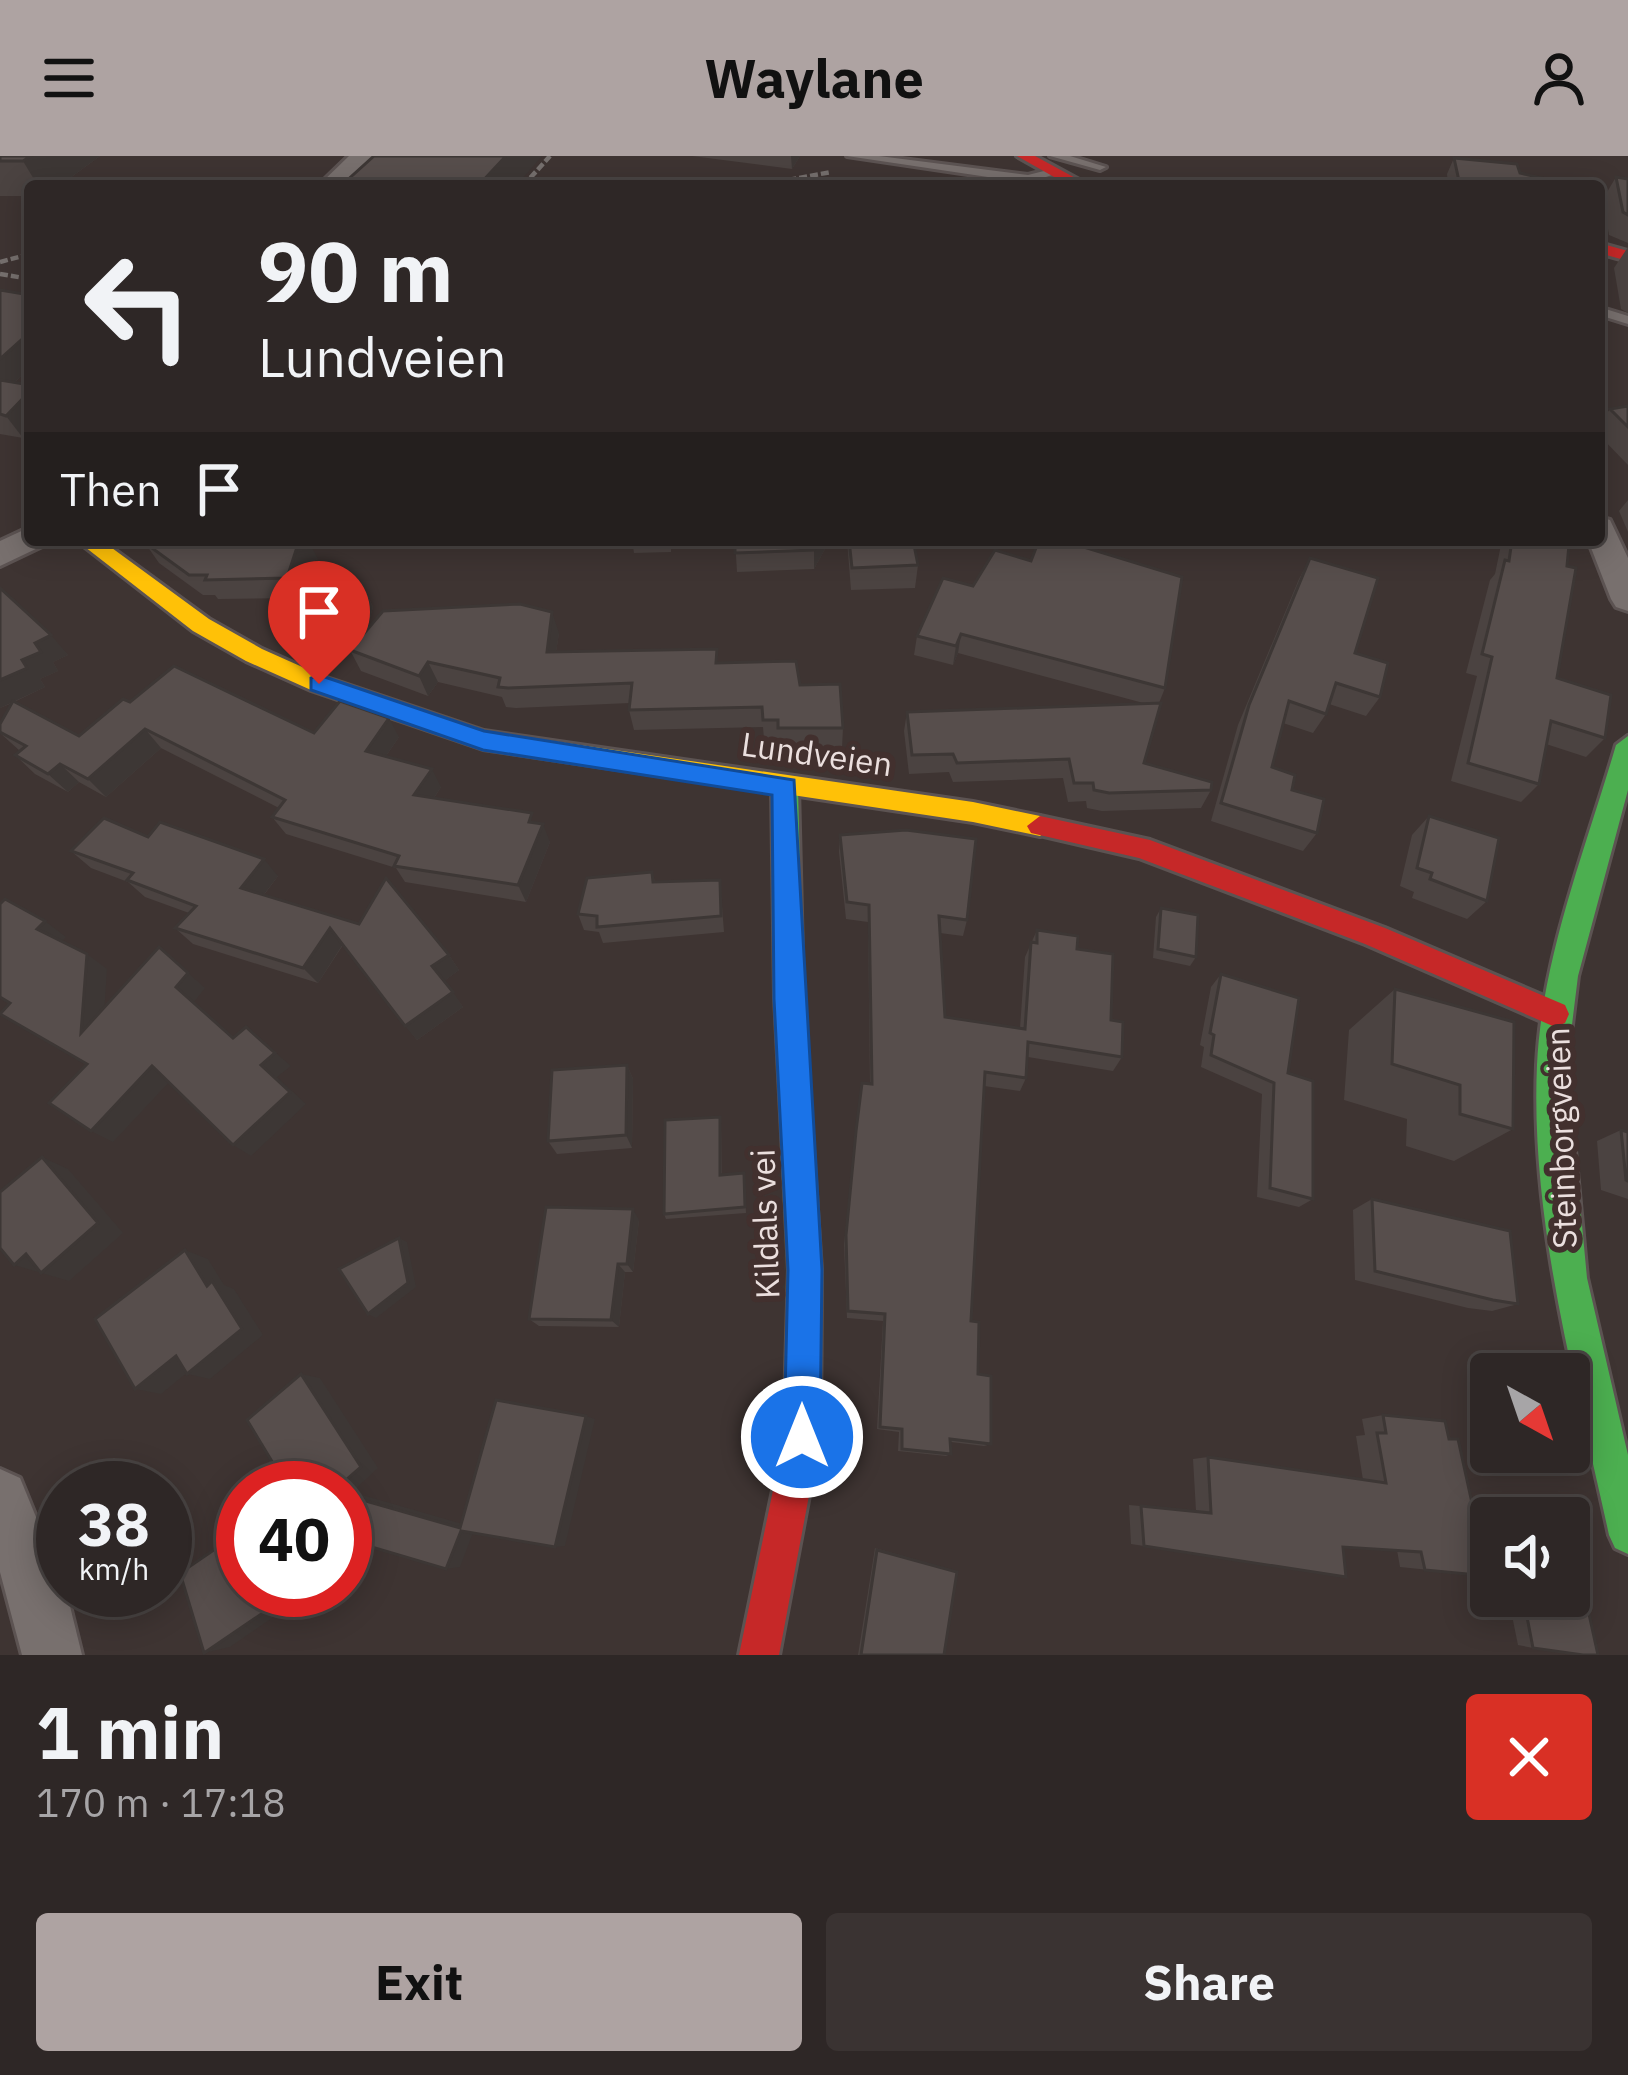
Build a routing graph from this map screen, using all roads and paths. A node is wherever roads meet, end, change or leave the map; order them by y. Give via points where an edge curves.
1 (362, 156) edge
2 (550, 156) edge
3 (853, 156) edge
4 (1024, 156) edge
5 (876, 159) junction
6 (1054, 164) edge
7 (1090, 177) edge
8 (336, 180) edge
9 (528, 180) edge
10 (783, 180) edge
11 (1605, 542) edge
12 (95, 546) edge
13 (1628, 599) edge
14 (1628, 745) edge
15 (785, 787) junction
16 (1556, 1015) junction
17 (0, 1498) edge
18 (1628, 1535) edge
19 (52, 1655) edge
20 (759, 1655) edge

1 - 8 street
2 - 9 path
3 - 5 lane
4 - 6 street
5 - 6 lane via 1028,179
5 - 10 path
6 - 7 street
11 - 13 street
12 - 15 street, Lundveien via 201,625 319,684 483,740
14 - 16 street, Steinborgveien
15 - 16 street, Lundveien via 973,812 1141,848
15 - 20 street, Kildals vei via 805,1270 802,1437
16 - 18 street, Steinborgveien via 1565,1266
17 - 19 street via 37,1588

